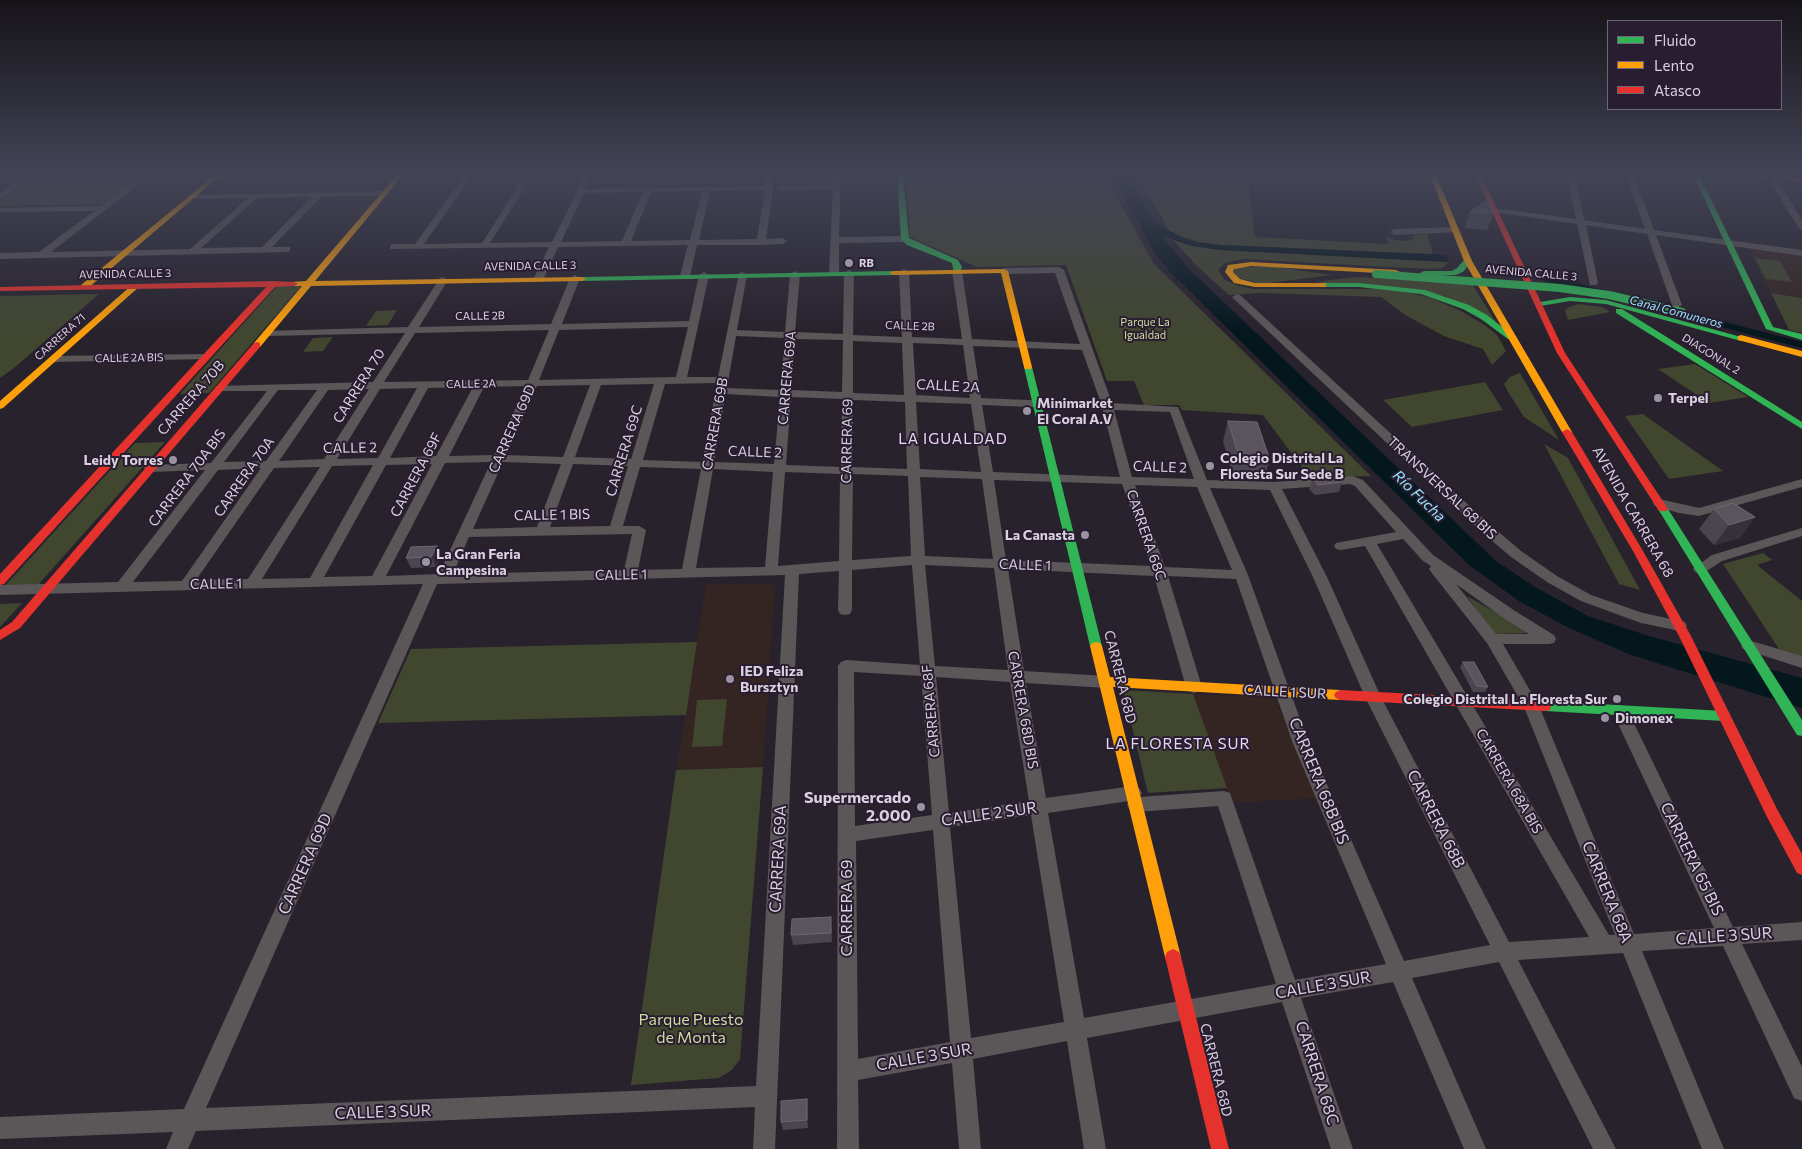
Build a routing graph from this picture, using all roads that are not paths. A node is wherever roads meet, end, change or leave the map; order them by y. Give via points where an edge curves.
1 (76, 229) edge
2 (153, 229) edge
3 (218, 229) edge
4 (285, 229) edge
5 (356, 229) edge
6 (430, 229) edge
7 (495, 229) edge
8 (563, 229) edge
9 (632, 229) edge
10 (697, 229) edge
11 (763, 229) edge
12 (835, 229) edge
13 (904, 229) edge
14 (1455, 229) edge
15 (1503, 229) edge
16 (1582, 229) edge
17 (1627, 229) edge
18 (1650, 229) edge
19 (1726, 229) edge
20 (1728, 229) edge
21 (1394, 232) dead end
22 (1651, 232) junction
23 (1457, 233) junction
24 (905, 239) junction
25 (835, 240) junction
26 (783, 241) dead end
27 (761, 242) junction
28 (693, 243) junction
29 (1734, 243) junction
30 (626, 244) junction
31 (555, 245) junction
32 (484, 246) junction
33 (393, 247) dead end
34 (417, 247) junction
35 (264, 250) junction
36 (287, 250) dead end
37 (192, 252) junction
38 (124, 253) junction
39 (1802, 253) edge
40 (41, 255) junction
41 (0, 256) edge
42 (1468, 260) junction
43 (1265, 264) junction
44 (1060, 270) joint
45 (957, 271) junction
46 (1004, 271) junction
47 (904, 272) junction
48 (834, 273) junction
49 (849, 273) junction
50 (795, 274) junction
51 (1376, 274) junction
52 (742, 275) junction
53 (685, 276) junction
54 (704, 276) junction
55 (539, 278) junction
56 (575, 278) junction
57 (443, 280) junction
58 (311, 282) junction
59 (274, 283) junction
60 (1593, 283) dead end
61 (1274, 285) junction
62 (136, 286) junction
63 (84, 287) junction
64 (0, 289) edge
65 (1237, 297) dead end
66 (1606, 302) junction
67 (1540, 304) junction
68 (1679, 309) junction
69 (693, 324) junction
70 (1738, 325) dead end
71 (556, 327) junction
72 (412, 330) junction
73 (1783, 332) junction
74 (267, 333) junction
75 (731, 333) junction
76 (1755, 333) junction
77 (790, 335) junction
78 (848, 337) junction
79 (1511, 337) junction
80 (1802, 338) edge
81 (907, 339) junction
82 (967, 341) junction
83 (1022, 345) junction
84 (1088, 347) junction
85 (1802, 354) edge
86 (205, 357) junction
87 (53, 359) junction
88 (661, 380) junction
89 (681, 380) junction
90 (597, 381) junction
91 (533, 382) junction
92 (481, 383) junction
93 (425, 384) junction
94 (377, 385) junction
95 (326, 386) junction
96 (722, 386) junction
97 (275, 387) junction
98 (220, 388) junction
99 (786, 393) junction
100 (847, 396) junction
101 (910, 399) junction
102 (976, 402) junction
103 (1037, 405) junction
104 (0, 406) edge
105 (1108, 408) junction
106 (1174, 409) joint
107 (1802, 426) edge
108 (499, 458) junction
109 (440, 461) junction
110 (568, 461) junction
111 (382, 463) junction
112 (636, 463) junction
113 (327, 464) junction
114 (270, 465) junction
115 (707, 466) junction
116 (214, 467) junction
117 (150, 468) junction
118 (779, 468) junction
119 (846, 471) junction
120 (914, 473) junction
121 (987, 476) junction
122 (1056, 478) junction
123 (1127, 480) junction
124 (1202, 483) junction
125 (1802, 483) edge
126 (1274, 486) junction
127 (1660, 503) junction
128 (615, 530) junction
129 (465, 532) junction
130 (542, 532) junction
131 (1802, 532) edge
132 (1407, 534) junction
133 (1369, 541) junction
134 (1341, 546) dead end
135 (1428, 558) junction
136 (918, 560) junction
137 (1000, 564) junction
138 (845, 566) junction
139 (1078, 567) junction
140 (1700, 569) junction
141 (792, 570) junction
142 (771, 571) junction
143 (1160, 571) junction
144 (688, 573) junction
145 (630, 574) junction
146 (1241, 575) junction
147 (438, 579) junction
148 (377, 580) junction
149 (0, 581) edge
150 (314, 582) junction
151 (252, 584) junction
152 (186, 585) junction
153 (122, 587) junction
154 (47, 588) junction
155 (0, 590) edge
156 (845, 610) dead end
157 (1682, 631) junction
158 (0, 636) edge
159 (1492, 639) junction
160 (1748, 645) junction
161 (1802, 662) edge
162 (846, 666) joint
163 (928, 672) junction
164 (1017, 677) junction
165 (1106, 682) junction
166 (1194, 687) junction
167 (1284, 692) junction
168 (1373, 697) junction
169 (1464, 702) junction
170 (1531, 706) junction
171 (1620, 710) junction
172 (1724, 716) junction
173 (1802, 731) edge
174 (1224, 798) joint
175 (1134, 799) junction
176 (1040, 806) junction
177 (941, 821) junction
178 (846, 835) junction
179 (1802, 868) edge
180 (1802, 931) edge
181 (1728, 936) junction
182 (1628, 943) junction
183 (1604, 945) junction
184 (1504, 952) junction
185 (1400, 971) junction
186 (1290, 991) junction
187 (1186, 1010) junction
188 (1074, 1030) junction
189 (961, 1051) junction
190 (848, 1071) junction
191 (1802, 1090) edge
192 (766, 1096) junction
193 (190, 1120) junction
194 (0, 1128) edge
195 (177, 1149) edge
196 (764, 1149) edge
197 (848, 1149) edge
198 (970, 1149) edge
199 (1095, 1149) edge
200 (1220, 1149) edge
201 (1342, 1149) edge
202 (1475, 1149) edge
203 (1605, 1149) edge
204 (1712, 1149) edge

1 - 40 street
2 - 38 street
3 - 37 street
4 - 35 street
5 - 58 street, CARRERA 70B
6 - 34 street
7 - 32 street
8 - 31 street
9 - 30 street
10 - 28 street
11 - 27 street
12 - 25 street
13 - 24 street
14 - 23 street, AVENIDA CARRERA 68
15 - 67 street, AVENIDA CARRERA 68
16 - 60 street
17 - 22 street
18 - 22 street
19 - 29 street
20 - 29 street
21 - 23 street
22 - 29 street
22 - 68 street
23 - 42 street, AVENIDA CARRERA 68
24 - 25 street
24 - 45 street via 955,262
25 - 48 street
26 - 27 street
27 - 28 street
28 - 30 street
28 - 53 street
29 - 39 street
29 - 73 street
29 - 73 street, AVENIDA CALLE 3 via 1770,329
30 - 31 street
31 - 32 street
31 - 55 street
32 - 34 street
33 - 34 street
35 - 36 street
35 - 37 street
37 - 38 street
38 - 40 street
38 - 63 street
40 - 41 street
42 - 43 street, AVENIDA CALLE 3 via 1457,272 1441,274
42 - 79 street, AVENIDA CARRERA 68
43 - 51 street, AVENIDA CALLE 3
43 - 61 street, AVENIDA CALLE 3 via 1237,265 1229,272 1238,281
44 - 46 street, AVENIDA CALLE 3
44 - 84 street, CARRERA 68C
45 - 46 street, AVENIDA CALLE 3
45 - 47 street, AVENIDA CALLE 3
45 - 82 street, CARRERA 68D BIS
46 - 83 street, CARRERA 68D
47 - 49 street, AVENIDA CALLE 3
47 - 81 street, CARRERA 68F
48 - 49 street, AVENIDA CALLE 3
48 - 50 street, AVENIDA CALLE 3
49 - 78 street, CARRERA 69
50 - 52 street, AVENIDA CALLE 3
50 - 77 street, CARRERA 69A
51 - 61 street, AVENIDA CALLE 3
51 - 68 street, AVENIDA CALLE 3, bridge via 1560,288
52 - 54 street, AVENIDA CALLE 3
52 - 75 street, CARRERA 69B
53 - 54 street, AVENIDA CALLE 3
53 - 56 street, AVENIDA CALLE 3
54 - 69 street
55 - 56 street, AVENIDA CALLE 3
55 - 57 street, AVENIDA CALLE 3
56 - 71 street, CARRERA 69D
57 - 58 street, AVENIDA CALLE 3
57 - 72 street, CARRERA 70
58 - 59 street, AVENIDA CALLE 3
58 - 74 street, CARRERA 70B
59 - 62 street, AVENIDA CALLE 3
59 - 86 street, CARRERA 70B
61 - 79 street, AVENIDA CALLE 3 via 1360,285 1422,292 1466,307
62 - 63 street, AVENIDA CALLE 3
62 - 87 street, CARRERA 71
63 - 64 street, AVENIDA CALLE 3
65 - 157 street, TRANSVERSAL 68 BIS via 1516,554 1586,598
66 - 67 street, AVENIDA CALLE 3 via 1570,299
66 - 85 street, AVENIDA CALLE 3
66 - 107 street, DIAGONAL 2
67 - 127 street, AVENIDA CARRERA 68 via 1561,353
68 - 70 street, AVENIDA CALLE 3
68 - 76 street, AVENIDA CALLE 3
69 - 71 street, CALLE 2B
69 - 89 street
71 - 72 street, CALLE 2B
71 - 91 street, CARRERA 69D
72 - 74 street, CALLE 2B
72 - 94 street, CARRERA 70
73 - 80 street, AVENIDA CALLE 3
74 - 98 street, CARRERA 70B
75 - 77 street, CALLE 2B
75 - 96 street, CARRERA 69B
76 - 80 street, AVENIDA CALLE 3
76 - 85 street, AVENIDA CALLE 3
77 - 78 street, CALLE 2B
77 - 99 street, CARRERA 69A
78 - 81 street, CALLE 2B
78 - 100 street, CARRERA 69
79 - 157 street, AVENIDA CARRERA 68 via 1589,465
81 - 82 street, CALLE 2B
81 - 101 street, CARRERA 68F
82 - 83 street, CALLE 2B
82 - 102 street, CARRERA 68D BIS
83 - 84 street, CALLE 2B
83 - 103 street, CARRERA 68D
84 - 105 street, CARRERA 68C
86 - 87 street, CALLE 2A BIS
86 - 149 street, CARRERA 70B
87 - 104 street, CARRERA 71
88 - 89 street, CALLE 2A
88 - 90 street, CALLE 2A
88 - 112 street, CARRERA 69C
89 - 96 street, CALLE 2A
90 - 91 street, CALLE 2A
90 - 110 street
91 - 92 street, CALLE 2A
91 - 108 street, CARRERA 69D
92 - 93 street, CALLE 2A
92 - 109 street, CARRERA 69F
93 - 94 street, CALLE 2A
93 - 111 street
94 - 95 street, CALLE 2A
94 - 113 street, CARRERA 70
95 - 97 street, CALLE 2A
95 - 114 street, CARRERA 70A
96 - 99 street, CALLE 2A
96 - 115 street, CARRERA 69B
97 - 98 street, CALLE 2A
97 - 116 street, CARRERA 70A BIS
98 - 117 street, CARRERA 70B
99 - 100 street, CALLE 2A
99 - 118 street, CARRERA 69A
100 - 101 street, CALLE 2A
100 - 119 street, CARRERA 69
101 - 102 street, CALLE 2A
101 - 120 street, CARRERA 68F
102 - 103 street, CALLE 2A
102 - 121 street, CARRERA 68D BIS
103 - 105 street, CALLE 2A
103 - 122 street, CARRERA 68D
105 - 106 street, CALLE 2A
105 - 123 street, CARRERA 68C
106 - 124 street, CARRERA 68B BIS
108 - 109 street, CALLE 2
108 - 110 street, CALLE 2
108 - 129 street, CARRERA 69D
109 - 111 street, CALLE 2
109 - 148 street, CARRERA 69F
110 - 112 street, CALLE 2
110 - 130 street
111 - 113 street, CALLE 2
111 - 150 street
112 - 115 street, CALLE 2
112 - 128 street, CARRERA 69C
113 - 114 street, CALLE 2
113 - 151 street, CARRERA 70
114 - 116 street, CALLE 2
114 - 152 street, CARRERA 70A
115 - 118 street, CALLE 2
115 - 144 street, CARRERA 69B
116 - 117 street, CALLE 2
116 - 153 street, CARRERA 70A BIS
117 - 154 street, CARRERA 70B
118 - 119 street, CALLE 2
118 - 142 street, CARRERA 69A
119 - 120 street, CALLE 2
119 - 138 street, CARRERA 69
120 - 121 street, CALLE 2
120 - 136 street, CARRERA 68F
121 - 122 street, CALLE 2
121 - 137 street, CARRERA 68D BIS
122 - 123 street, CALLE 2
122 - 139 street, CARRERA 68D
123 - 124 street, CALLE 2
123 - 143 street, CARRERA 68C
124 - 126 street, CALLE 2
124 - 146 street, CARRERA 68B BIS
125 - 127 street via 1699,512
126 - 132 street, CALLE 2 via 1346,480 1359,483
126 - 168 street, CARRERA 68B via 1320,577
127 - 140 street, AVENIDA CARRERA 68
128 - 130 street, CALLE 1 BIS
128 - 145 street, CALLE 1 BIS via 639,530
129 - 130 street, CALLE 1 BIS
129 - 147 street, CARRERA 69D
131 - 140 street via 1717,558
132 - 133 street
132 - 135 street
133 - 134 street
133 - 169 street, CARRERA 68A BIS
135 - 159 street, CARRERA 68A
135 - 159 street via 1549,639
136 - 137 street, CALLE 1
136 - 138 street, CALLE 1
136 - 163 street, CARRERA 68F
137 - 139 street, CALLE 1
137 - 164 street, CARRERA 68D BIS
138 - 141 street, CALLE 1
138 - 156 street, CARRERA 69
139 - 143 street, CALLE 1
139 - 165 street, CARRERA 68D
140 - 160 street, AVENIDA CARRERA 68
141 - 142 street, CALLE 1
141 - 192 street, CARRERA 69A
142 - 144 street, CALLE 1
143 - 146 street, CALLE 1
143 - 166 street, CARRERA 68C
144 - 145 street, CALLE 1
145 - 147 street, CALLE 1
146 - 167 street, CARRERA 68B BIS
147 - 148 street, CALLE 1
147 - 193 street, CARRERA 69D
148 - 150 street, CALLE 1
150 - 151 street, CALLE 1
151 - 152 street, CALLE 1
152 - 153 street, CALLE 1
153 - 154 street, CALLE 1
154 - 155 street, CALLE 1
154 - 158 street, CARRERA 70B via 16,624
157 - 172 street, AVENIDA CARRERA 68
159 - 170 street, CARRERA 68A
160 - 161 street
160 - 173 street, AVENIDA CARRERA 68
162 - 163 street, CALLE 1 SUR
162 - 178 street, CARRERA 69
163 - 164 street, CALLE 1 SUR
163 - 177 street, CARRERA 68F
164 - 165 street, CALLE 1 SUR
164 - 176 street, CARRERA 68D BIS
165 - 166 street, CALLE 1 SUR
165 - 175 street, CARRERA 68D
166 - 167 street, CALLE 1 SUR
167 - 168 street, CALLE 1 SUR
167 - 185 street, CARRERA 68B BIS via 1300,742
168 - 169 street, CALLE 1 SUR
168 - 184 street, CARRERA 68B
169 - 170 street, CALLE 1 SUR
169 - 183 street, CARRERA 68A BIS
170 - 171 street, CALLE 1 SUR
170 - 182 street, CARRERA 68A
171 - 172 street, CALLE 1 SUR
171 - 181 street, CARRERA 65 BIS
172 - 179 street, AVENIDA CARRERA 68
174 - 175 street, CALLE 2 SUR
174 - 186 street, CARRERA 68C
175 - 176 street, CALLE 2 SUR
175 - 187 street, CARRERA 68D
176 - 177 street, CALLE 2 SUR
176 - 188 street, CARRERA 68D BIS
177 - 178 street, CALLE 2 SUR
177 - 189 street, CARRERA 68F
178 - 190 street, CARRERA 69
180 - 181 street, CALLE 3 SUR
181 - 182 street, CALLE 3 SUR
181 - 191 street, CARRERA 65 BIS
182 - 183 street, CALLE 3 SUR
182 - 204 street, CARRERA 68A
183 - 184 street, CALLE 3 SUR
184 - 185 street, CALLE 3 SUR
184 - 203 street, CARRERA 68B
185 - 186 street, CALLE 3 SUR
185 - 202 street, CARRERA 68B BIS
186 - 187 street, CALLE 3 SUR
186 - 201 street, CARRERA 68C
187 - 188 street, CALLE 3 SUR
187 - 200 street, CARRERA 68D
188 - 189 street, CALLE 3 SUR
188 - 199 street, CARRERA 68D BIS
189 - 190 street, CALLE 3 SUR
189 - 198 street, CARRERA 68F
190 - 197 street, CARRERA 69
192 - 193 street, CALLE 3 SUR
192 - 196 street, CARRERA 69A
193 - 194 street, CALLE 3 SUR
193 - 195 street, CARRERA 69D

